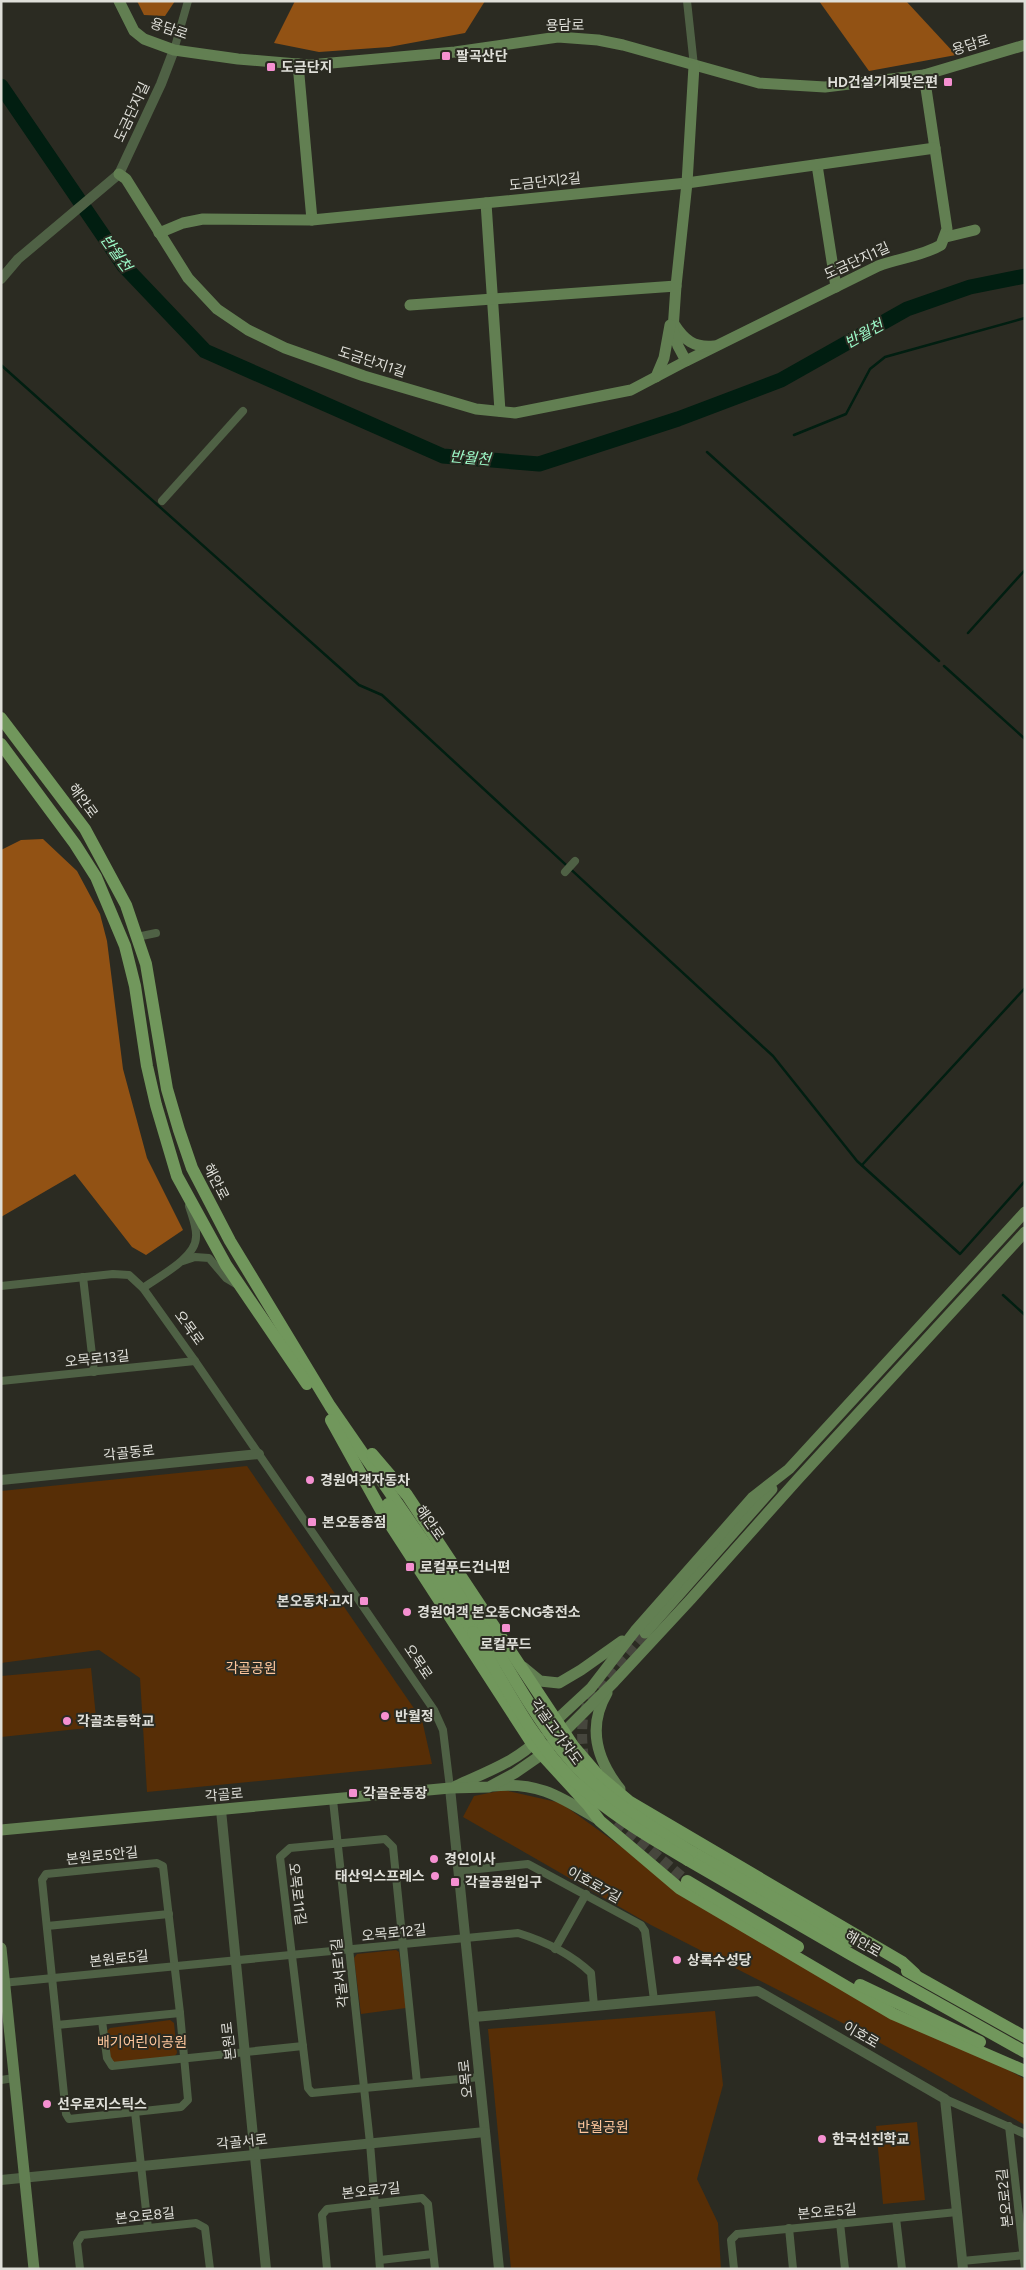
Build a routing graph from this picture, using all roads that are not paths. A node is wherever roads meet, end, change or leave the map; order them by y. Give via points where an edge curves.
1 (119, 1) edge
2 (188, 1) edge
3 (688, 1) edge
4 (1025, 45) edge
5 (174, 50) junction
6 (298, 64) junction
7 (694, 66) junction
8 (924, 75) junction
9 (935, 148) junction
10 (818, 165) junction
11 (119, 174) junction
12 (687, 183) junction
13 (486, 203) junction
14 (312, 220) junction
15 (975, 230) dead end
16 (159, 233) junction
17 (946, 237) junction
18 (1, 279) edge
19 (676, 286) junction
20 (836, 287) junction
21 (494, 300) junction
22 (410, 305) dead end
23 (674, 317) junction
24 (718, 345) junction
25 (686, 361) junction
26 (656, 377) junction
27 (500, 411) junction
28 (243, 412) dead end
29 (162, 501) dead end
30 (1, 718) edge
31 (1, 744) edge
32 (575, 862) dead end
33 (565, 872) dead end
34 (156, 933) dead end
35 (137, 937) junction
36 (181, 1183) junction
37 (1025, 1212) edge
38 (1025, 1232) edge
39 (182, 1262) junction
40 (83, 1277) junction
41 (1, 1286) edge
42 (143, 1288) junction
43 (241, 1288) junction
44 (195, 1361) junction
45 (94, 1372) junction
46 (1, 1381) edge
47 (329, 1410) junction
48 (259, 1454) junction
49 (1, 1480) edge
50 (478, 1630) joint
51 (640, 1632) junction
52 (520, 1664) junction
53 (614, 1682) junction
54 (543, 1700) junction
55 (516, 1718) junction
56 (556, 1720) junction
57 (563, 1731) junction
58 (537, 1750) junction
59 (489, 1787) junction
60 (450, 1788) junction
61 (333, 1800) junction
62 (630, 1802) junction
63 (221, 1810) junction
64 (600, 1821) junction
65 (1, 1830) edge
66 (338, 1844) junction
67 (690, 1856) junction
68 (458, 1871) junction
69 (686, 1881) tunnel mouth
70 (586, 1894) junction
71 (169, 1914) junction
72 (47, 1926) junction
73 (466, 1938) junction
74 (402, 1944) junction
75 (1, 1948) edge
76 (555, 1949) junction
77 (350, 1950) junction
78 (292, 1955) junction
79 (235, 1960) junction
80 (175, 1966) junction
81 (914, 1974) junction
82 (52, 1978) junction
83 (3, 1983) edge
84 (654, 2000) junction
85 (594, 2006) junction
86 (180, 2013) junction
87 (474, 2017) junction
88 (102, 2021) junction
89 (57, 2025) junction
90 (1025, 2037) edge
91 (303, 2046) junction
92 (244, 2052) junction
93 (1025, 2052) edge
94 (184, 2058) junction
95 (1025, 2063) edge
96 (1025, 2071) edge
97 (480, 2077) junction
98 (14, 2078) junction
99 (1, 2080) edge
100 (417, 2082) junction
101 (364, 2088) junction
102 (945, 2099) junction
103 (135, 2112) junction
104 (1010, 2126) junction
105 (485, 2132) junction
106 (1025, 2134) edge
107 (370, 2143) junction
108 (254, 2155) junction
109 (142, 2166) junction
110 (24, 2178) junction
111 (1, 2180) edge
112 (1017, 2193) junction
113 (1025, 2197) edge
114 (376, 2203) junction
115 (957, 2212) junction
116 (896, 2218) junction
117 (840, 2223) junction
118 (148, 2228) junction
119 (789, 2228) junction
120 (433, 2254) junction
121 (1024, 2255) edge
122 (380, 2264) edge
123 (962, 2265) edge
124 (34, 2269) edge
125 (80, 2269) edge
126 (210, 2269) edge
127 (266, 2269) edge
128 (327, 2269) edge
129 (435, 2269) edge
130 (500, 2269) edge
131 (734, 2269) edge
132 (793, 2269) edge
133 (845, 2269) edge
134 (902, 2269) edge
135 (1024, 2269) edge

1 - 5 main road, 용담로 via 134,31 144,39
2 - 5 street
3 - 7 street
4 - 8 main road, 용담로
5 - 6 main road, 용담로
5 - 11 street, 도금단지길
6 - 7 main road, 용담로 via 390,58 558,37 598,40
6 - 14 main road
7 - 8 main road, 용담로 via 758,83 796,86 826,87
7 - 12 main road
8 - 9 main road
9 - 10 main road, 도금단지2길
9 - 17 main road
10 - 12 main road, 도금단지2길
10 - 20 main road
11 - 16 main road, 도금단지1길 via 126,179
11 - 18 street, 도금단지길 via 18,259
12 - 13 main road, 도금단지2길
12 - 19 main road
13 - 14 main road, 도금단지2길
13 - 21 main road
14 - 16 main road, 도금단지2길 via 203,219 182,223
15 - 17 main road
16 - 27 main road, 도금단지1길 via 188,278 217,309 248,330 285,348 364,376 476,409
17 - 20 main road, 도금단지1길 via 942,245 932,250 878,266
19 - 21 main road
19 - 23 main road
20 - 24 main road, 도금단지1길
21 - 22 main road
21 - 27 main road
23 - 24 main road via 680,334 693,344 704,347
23 - 25 main road via 673,330
23 - 26 main road
24 - 25 main road, 도금단지1길
25 - 26 main road, 도금단지1길
26 - 27 main road, 도금단지1길 via 631,390 515,413
28 - 29 street
30 - 35 main road, 해안로 via 85,828 126,905
31 - 36 main road, 해안로 via 75,844 113,912 135,986 156,1105
32 - 33 street
34 - 35 street
35 - 47 main road, 해안로 via 146,964 167,1089 192,1168 230,1241
36 - 39 street via 196,1228 193,1248
36 - 43 main road, 해안로
37 - 51 main road via 789,1469 753,1497
38 - 53 main road
39 - 42 street
39 - 43 street via 195,1257 209,1258 226,1278
40 - 41 street, 오목로
40 - 42 street, 오목로 via 129,1275
40 - 45 street
42 - 44 street, 오목로
43 - 47 main road, 해안로
44 - 45 street, 오목로13길
44 - 48 street, 오목로
45 - 46 street, 오목로13길
47 - 50 main road, 해안로
47 - 52 main road via 407,1495
47 - 55 main road via 382,1512
48 - 49 street, 각골동로
48 - 60 street, 오목로 via 434,1710 443,1730
50 - 67 main road, 각골고가차도, bridge via 543,1744 572,1779 601,1805 638,1830
51 - 52 main road via 559,1683 540,1681
51 - 56 main road
52 - 54 main road
53 - 57 main road
53 - 62 main road via 597,1712 596,1732 606,1771
54 - 55 main road via 546,1716 539,1728 528,1728
54 - 56 main road
55 - 58 main road
56 - 57 main road
56 - 58 main road
57 - 58 main road
57 - 62 main road via 598,1775
58 - 59 main road, 각골로 via 515,1773
58 - 60 main road, 각골로
58 - 64 main road
59 - 60 main road, 각골로
59 - 64 main road via 506,1785 556,1794
60 - 61 main road, 각골로
60 - 68 street, 오목로
61 - 63 main road, 각골로
61 - 66 street, 각골서로1길
62 - 81 main road via 902,1962
63 - 65 main road, 각골로
63 - 79 street, 본원로
64 - 96 main road via 679,1888 893,2014
66 - 74 street, 오목로11길 via 385,1839 392,1847
66 - 77 street, 각골서로1길
66 - 78 street, 오목로11길 via 290,1848 280,1857
67 - 81 main road, 해안로
67 - 93 main road, 해안로 via 850,1954
68 - 70 street, 이호로7길 via 528,1864
68 - 73 street, 오목로
69 - 95 main road via 868,1989
70 - 76 street
70 - 84 street, 이호로7길 via 641,1925 645,1931
71 - 72 street
71 - 72 street, 본원로5안길 via 163,1866 157,1863 46,1874 42,1880
71 - 80 street, 본원로5안길
72 - 82 street, 본원로5안길
73 - 74 street, 오목로12길
73 - 76 street via 518,1933
73 - 87 street, 오목로
74 - 77 street, 오목로12길
74 - 100 street, 오목로11길
75 - 83 main road
76 - 85 street via 591,1973
77 - 78 street, 오목로12길
77 - 101 street, 각골서로1길
78 - 79 street, 오목로12길
78 - 91 street, 오목로11길
79 - 80 street, 본원로5길
79 - 92 street, 본원로
80 - 82 street, 본원로5길
80 - 86 street, 본원로5안길
81 - 90 main road, 해안로
82 - 83 street, 본원로5길
82 - 89 street, 본원로5안길
83 - 98 main road
84 - 85 street, 이호로
84 - 102 street, 이호로 via 758,1991
85 - 87 street, 이호로
86 - 88 street
86 - 94 street, 본원로5안길
87 - 97 street, 오목로
88 - 89 street
88 - 94 street via 107,2058 112,2066
89 - 103 street, 본원로5안길 via 69,2119
91 - 92 street
91 - 101 street, 오목로11길 via 308,2088 312,2093
92 - 94 street
92 - 108 street, 본원로
94 - 103 street, 본원로5안길 via 188,2100 181,2107
97 - 100 street, 오목로11길
97 - 105 street, 오목로
98 - 99 street
98 - 110 main road
100 - 101 street, 오목로11길
101 - 107 street, 각골서로1길
102 - 104 street
102 - 115 street
103 - 109 street
104 - 106 street
104 - 112 street, 본오로2길
105 - 107 street, 각골서로
105 - 130 street, 오목로
107 - 108 street, 각골서로
107 - 114 street, 각골서로1길
108 - 109 street, 각골서로
108 - 127 street, 본원로
109 - 110 street, 각골서로
109 - 118 street
110 - 111 street, 각골서로
110 - 124 main road
112 - 113 street
112 - 121 street, 본오로2길
114 - 120 street, 본오로7길 via 422,2198 428,2204
114 - 122 street, 각골서로1길
114 - 128 street, 본오로7길 via 327,2209 322,2215
115 - 116 street, 본오로5길
115 - 123 street
116 - 117 street, 본오로5길
116 - 134 street
117 - 119 street, 본오로5길
117 - 133 street
118 - 125 street, 본오로8길 via 82,2235 76,2243
118 - 126 street, 본오로8길 via 196,2224 205,2228
119 - 131 street, 본오로5길 via 738,2234 731,2240
119 - 132 street
120 - 122 street
120 - 129 street, 본오로7길
121 - 123 street
121 - 135 street, 본오로2길

